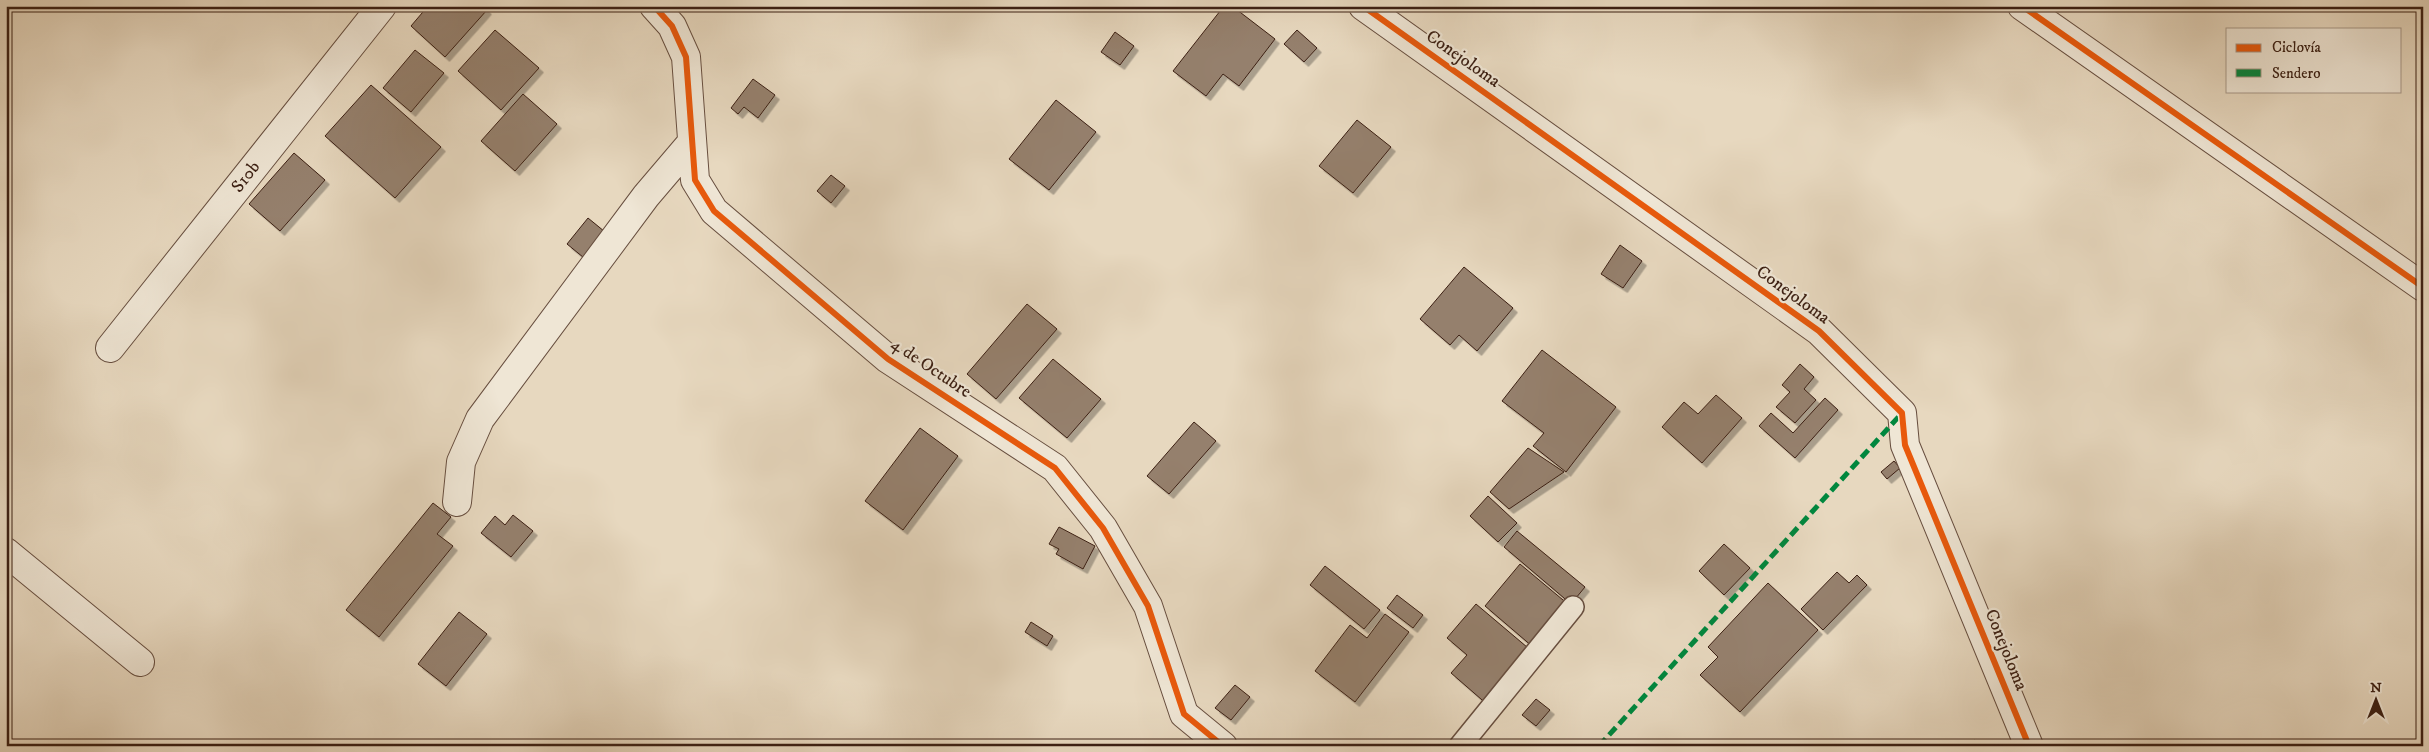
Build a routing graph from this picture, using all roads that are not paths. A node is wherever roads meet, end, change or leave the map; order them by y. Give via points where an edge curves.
1 (382, 6) edge
2 (654, 6) edge
3 (1363, 6) edge
4 (2022, 6) edge
5 (692, 142) junction
6 (2423, 287) edge
7 (110, 348) dead end
8 (457, 502) dead end
9 (6, 552) edge
10 (1573, 607) dead end
11 (140, 662) dead end
12 (1223, 746) edge
13 (1460, 746) edge
14 (2029, 746) edge

1 - 7 street, S10b
2 - 5 street, 4 de Octubre via 672,26 686,58
3 - 14 street, Conejoloma via 1820,331 1902,413 1905,445
4 - 6 street
5 - 8 street via 646,196 480,419 461,462
5 - 12 street, 4 de Octubre via 695,180 714,211 888,359 1056,468 1103,528 1148,606 1184,714
9 - 11 street
10 - 13 lane

